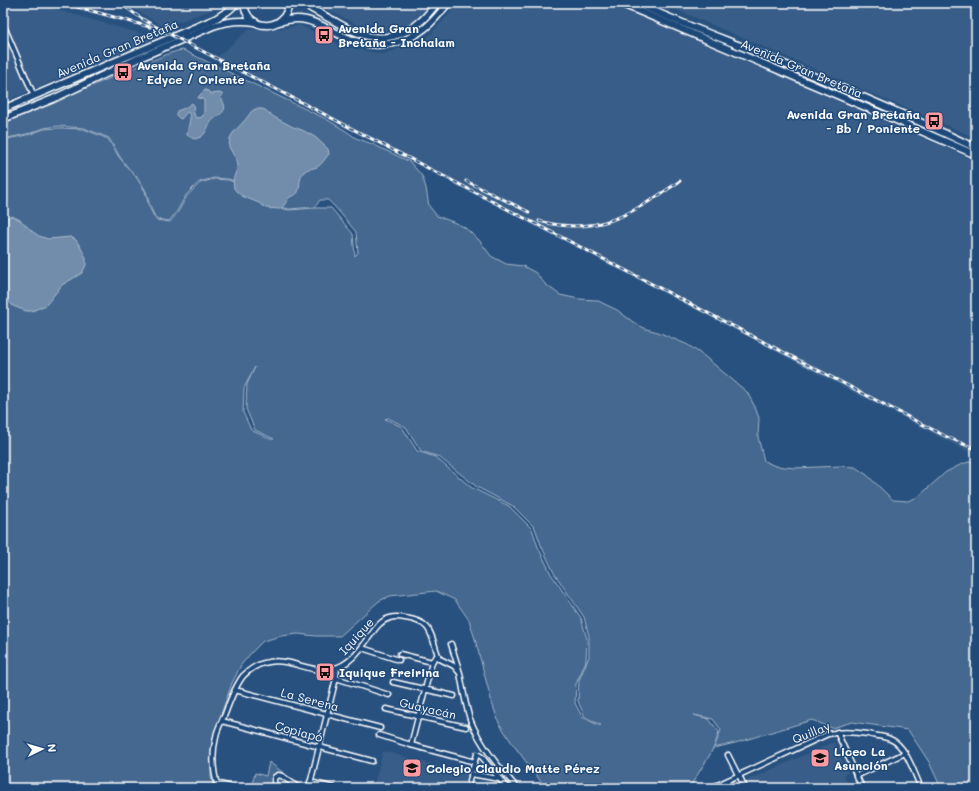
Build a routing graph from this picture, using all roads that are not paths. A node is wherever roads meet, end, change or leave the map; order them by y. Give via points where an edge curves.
1 (237, 3) edge
2 (244, 3) edge
3 (289, 3) edge
4 (302, 3) edge
5 (437, 3) edge
6 (448, 3) edge
7 (620, 3) edge
8 (636, 3) edge
9 (255, 22) junction
10 (279, 22) junction
11 (3, 24) edge
12 (34, 96) junction
13 (53, 99) junction
14 (3, 109) edge
15 (3, 119) edge
16 (976, 148) edge
17 (976, 155) edge
18 (451, 644) dead end
19 (362, 648) junction
20 (400, 654) dead end
21 (438, 655) junction
22 (399, 660) dead end
23 (432, 662) junction
24 (337, 668) junction
25 (459, 672) junction
26 (336, 678) junction
27 (393, 682) dead end
28 (425, 688) junction
29 (236, 690) junction
30 (389, 695) dead end
31 (454, 696) dead end
32 (386, 709) dead end
33 (327, 714) junction
34 (418, 716) junction
35 (222, 721) junction
36 (466, 727) dead end
37 (380, 728) dead end
38 (836, 732) junction
39 (379, 735) dead end
40 (411, 745) junction
41 (318, 746) junction
42 (905, 753) junction
43 (728, 755) dead end
44 (372, 761) dead end
45 (475, 762) junction
46 (471, 774) junction
47 (739, 775) junction
48 (856, 776) junction
49 (499, 778) junction
50 (310, 782) junction
51 (217, 786) edge
52 (234, 788) edge
53 (279, 788) edge
54 (299, 788) edge
55 (309, 788) edge
56 (334, 788) edge
57 (468, 788) edge
58 (506, 788) edge
59 (517, 788) edge
60 (711, 788) edge
61 (746, 788) edge
62 (862, 788) edge
63 (921, 788) edge

1 - 12 main road, Avenida Gran Bretaña via 215,19
2 - 9 main road via 247,14
3 - 10 main road via 286,15
4 - 5 main road via 357,33 381,38 397,35 412,28
6 - 10 main road via 421,31 405,40 388,44 353,41 310,20 293,19
7 - 17 main road, Avenida Gran Bretaña
8 - 16 main road, Avenida Gran Bretaña
9 - 10 main road, Avenida Gran Bretaña via 266,25
9 - 13 main road, Avenida Gran Bretaña via 232,22 213,26
11 - 12 street
12 - 13 main road
12 - 14 main road, Avenida Gran Bretaña
13 - 15 main road, Avenida Gran Bretaña
18 - 25 street
19 - 21 street, Iquique via 379,625 391,617 398,617 423,623 430,631
19 - 22 street
19 - 24 street, Iquique via 348,662
20 - 23 street
21 - 23 street
21 - 25 street
23 - 28 street
24 - 26 street
24 - 29 street, Iquique via 316,669 270,661 256,666 242,677
25 - 59 street via 473,725 498,765
26 - 30 street, Guayacán
26 - 33 street
27 - 28 street
28 - 31 street
28 - 34 street
29 - 33 street, La Serena
29 - 35 street, Iquique
32 - 34 street, Guayacán
33 - 37 street, La Serena
33 - 41 street
34 - 36 street, Guayacán
34 - 40 street
35 - 41 street, Copiapó
35 - 51 street, Iquique via 214,744
38 - 42 street, Quillay via 889,738
38 - 47 street, Quillay
38 - 48 street
39 - 40 street
40 - 45 street
41 - 44 street, Copiapó
41 - 50 street
42 - 48 street
42 - 63 street, Quillay
43 - 47 street
45 - 46 street
45 - 49 street via 477,754
46 - 49 street
46 - 57 street
47 - 60 street, Quillay
47 - 61 street
48 - 62 street
49 - 58 street
50 - 55 street
50 - 56 street
51 - 52 street
53 - 54 street via 274,780 280,775

